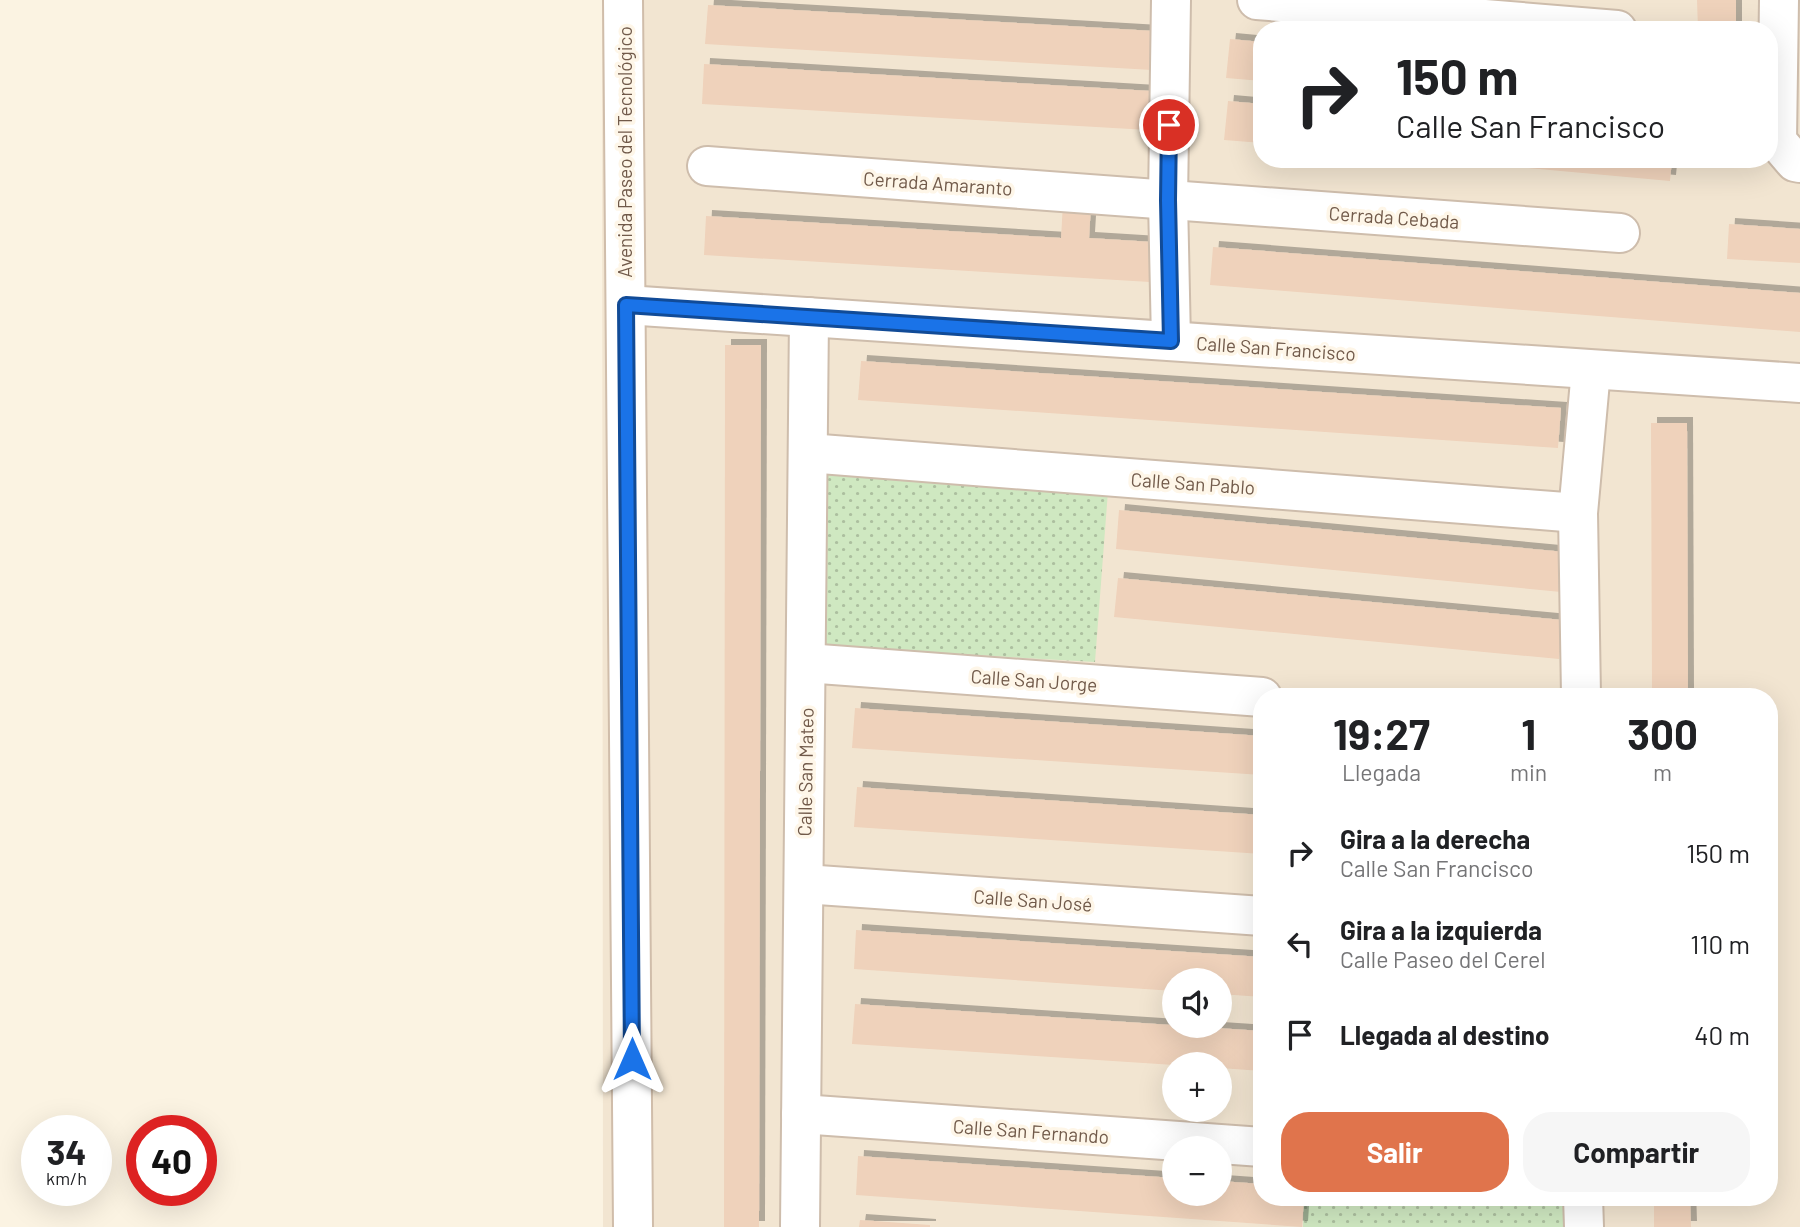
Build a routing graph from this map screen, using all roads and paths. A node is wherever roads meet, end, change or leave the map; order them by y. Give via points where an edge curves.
1 (623, 0) edge
2 (1171, 0) edge
3 (1257, 0) edge
4 (1779, 0) edge
5 (1509, 21) edge
6 (1778, 70) edge
7 (1778, 142) edge
8 (1800, 163) edge
9 (707, 166) dead end
10 (1168, 200) junction
11 (1620, 233) dead end
12 (626, 305) junction
13 (809, 317) junction
14 (1171, 341) junction
15 (1591, 370) junction
16 (1800, 383) edge
17 (1800, 401) edge
18 (808, 453) junction
19 (1578, 513) junction
20 (806, 663) junction
21 (1581, 688) edge
22 (1253, 696) edge
23 (804, 884) junction
24 (1253, 915) edge
25 (801, 1114) junction
26 (1253, 1146) edge
27 (1583, 1206) edge
28 (633, 1227) edge
29 (800, 1227) edge
30 (1584, 1227) edge

1 - 12 street, Avenida Paseo del Tecnológico
2 - 10 street
3 - 5 street
4 - 6 street
7 - 8 street
9 - 10 street, Cerrada Amaranto
10 - 11 street, Cerrada Cebada
10 - 14 street
12 - 13 street, Calle San Francisco
12 - 28 street, Avenida Paseo del Tecnológico
13 - 14 street, Calle San Francisco
13 - 18 street, Calle San Mateo
14 - 15 street, Calle San Francisco
15 - 16 street, Calle San Francisco
15 - 19 street
16 - 17 street
18 - 19 street, Calle San Pablo
18 - 20 street, Calle San Mateo
19 - 21 street
20 - 22 street, Calle San Jorge
20 - 23 street, Calle San Mateo
23 - 24 street, Calle San José
23 - 25 street, Calle San Mateo
25 - 26 street, Calle San Fernando
25 - 29 street, Calle San Mateo
27 - 30 street

